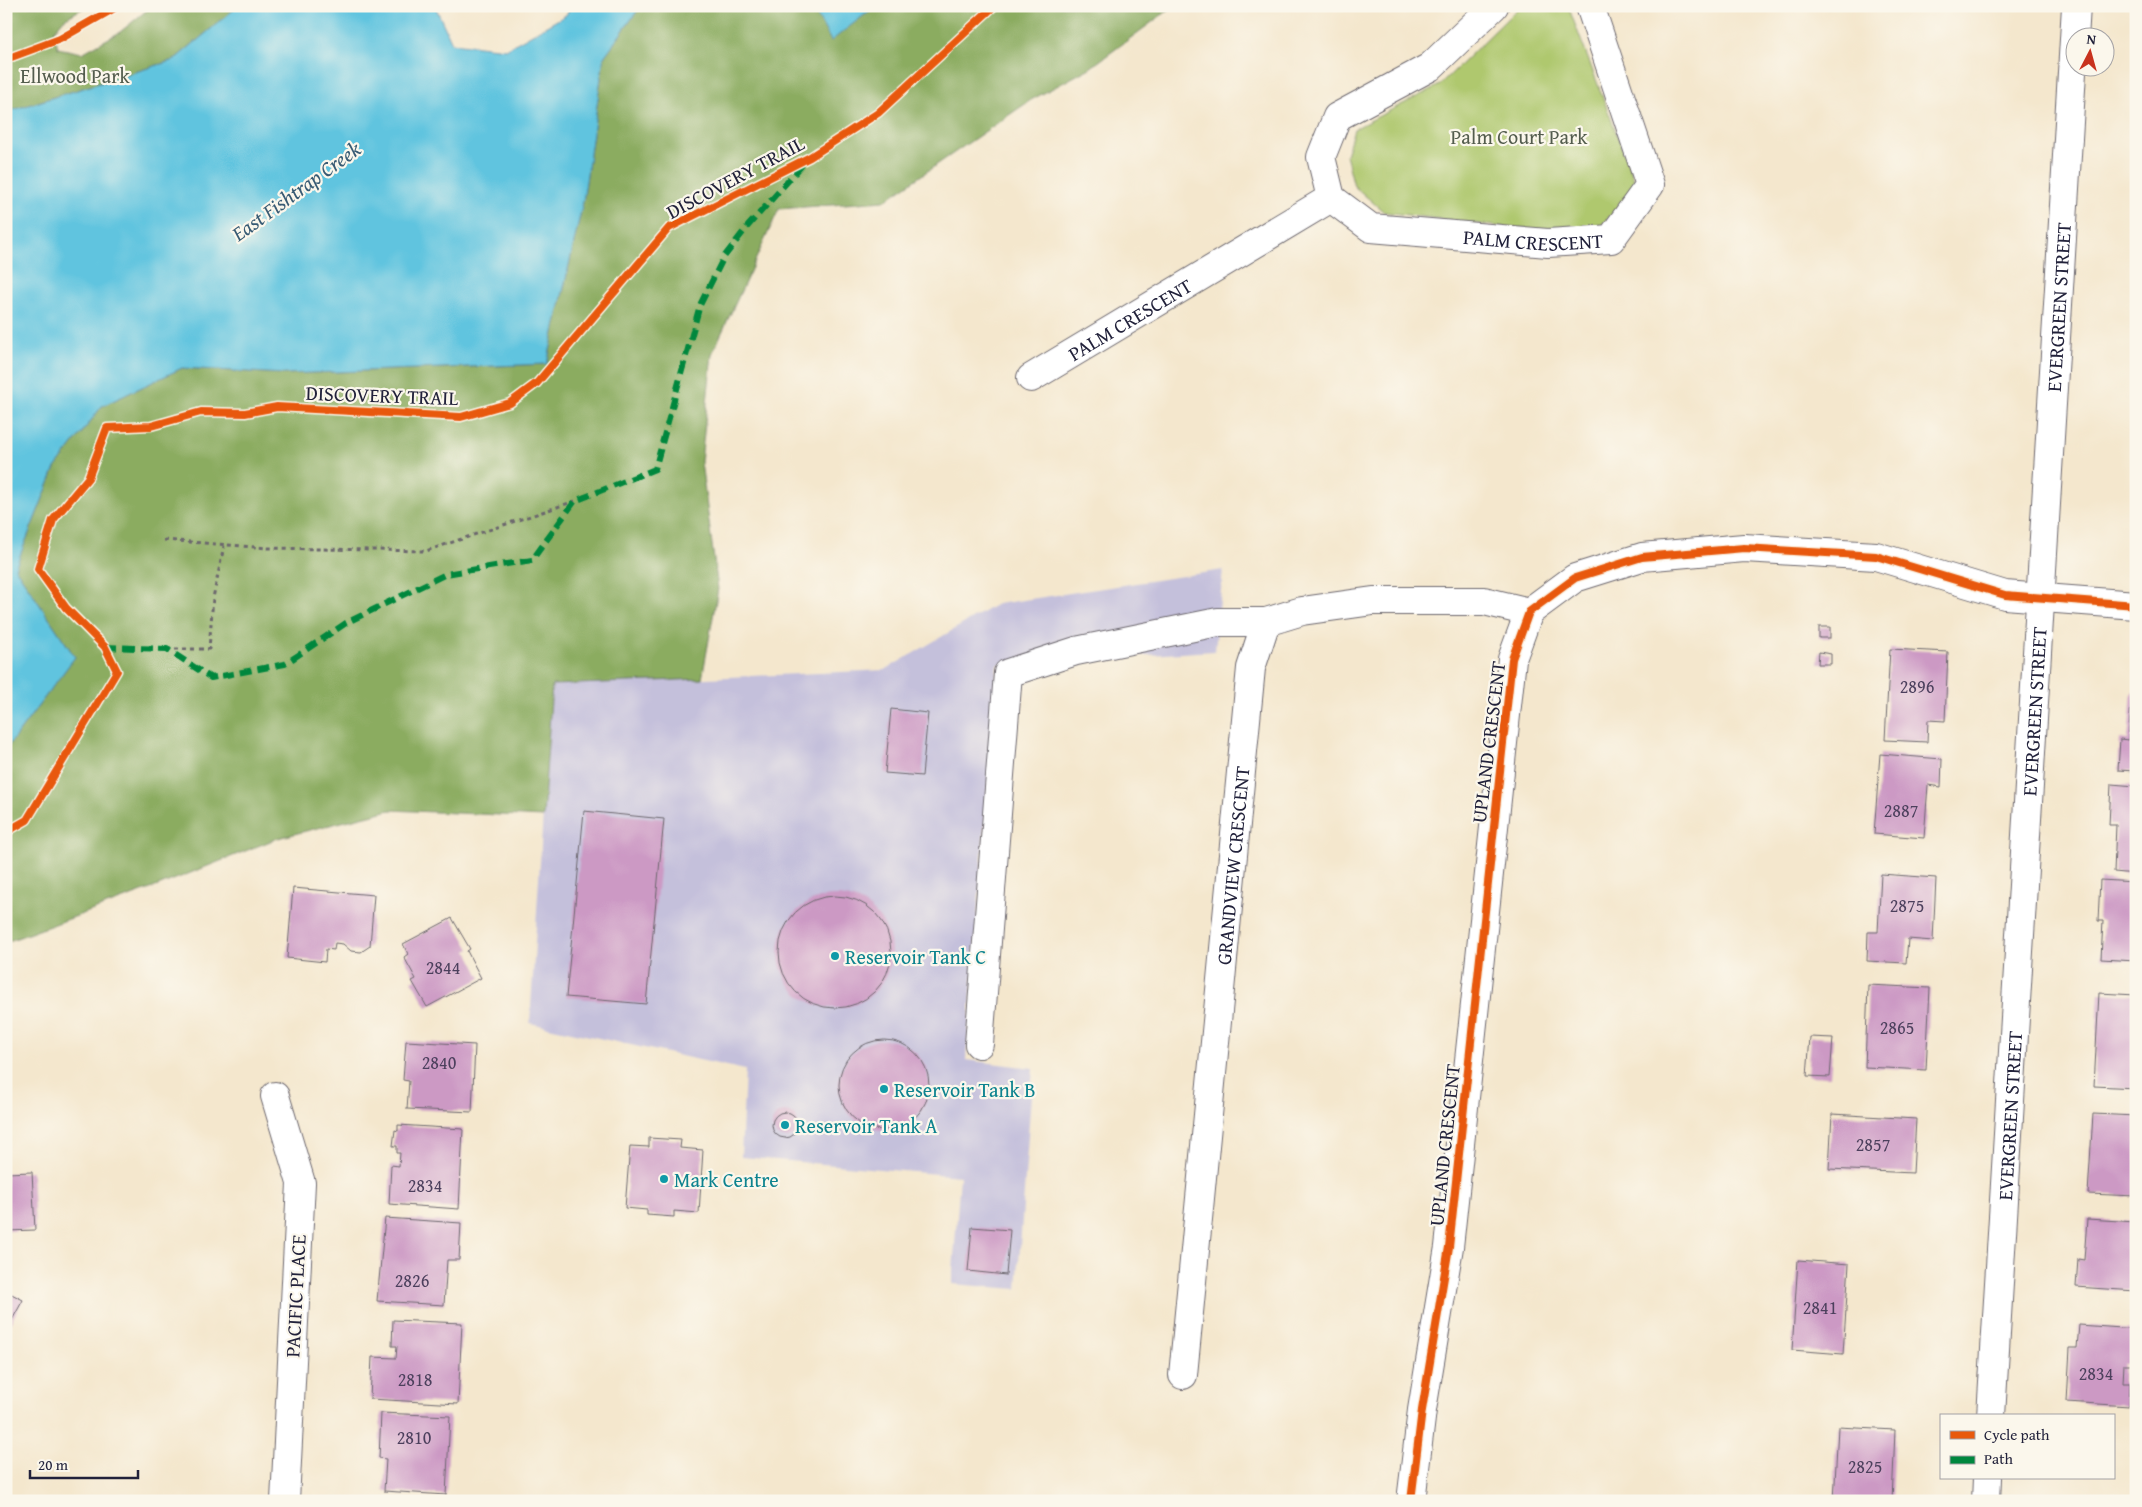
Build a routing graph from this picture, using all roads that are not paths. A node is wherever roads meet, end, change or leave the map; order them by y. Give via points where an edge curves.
1 (1494, 6) edge
2 (1590, 6) edge
3 (2076, 6) edge
4 (1331, 198) junction
5 (1032, 378) dead end
6 (2041, 599) junction
7 (2136, 605) edge
8 (1529, 612) junction
9 (1266, 622) junction
10 (979, 1044) dead end
11 (275, 1096) dead end
12 (1183, 1375) dead end
13 (1991, 1414) edge
14 (1987, 1480) edge
15 (284, 1501) edge
16 (1410, 1501) edge
17 (1986, 1501) edge

1 - 4 street via 1430,66 1337,116 1321,157
2 - 4 street, PALM CRESCENT via 1650,185 1611,239 1548,243 1371,228
3 - 6 street, EVERGREEN STREET
4 - 5 street, PALM CRESCENT
6 - 7 street
6 - 8 street via 2005,595 1876,556 1744,548 1642,557 1575,578
6 - 13 street, EVERGREEN STREET
8 - 9 street via 1484,601 1373,602 1302,611
8 - 16 street, UPLAND CRESCENT via 1512,658 1449,1247
9 - 10 street via 1218,622 1076,651 1008,673
9 - 12 street, GRANDVIEW CRESCENT via 1251,668
11 - 15 street, PACIFIC PLACE via 302,1183
14 - 17 street

